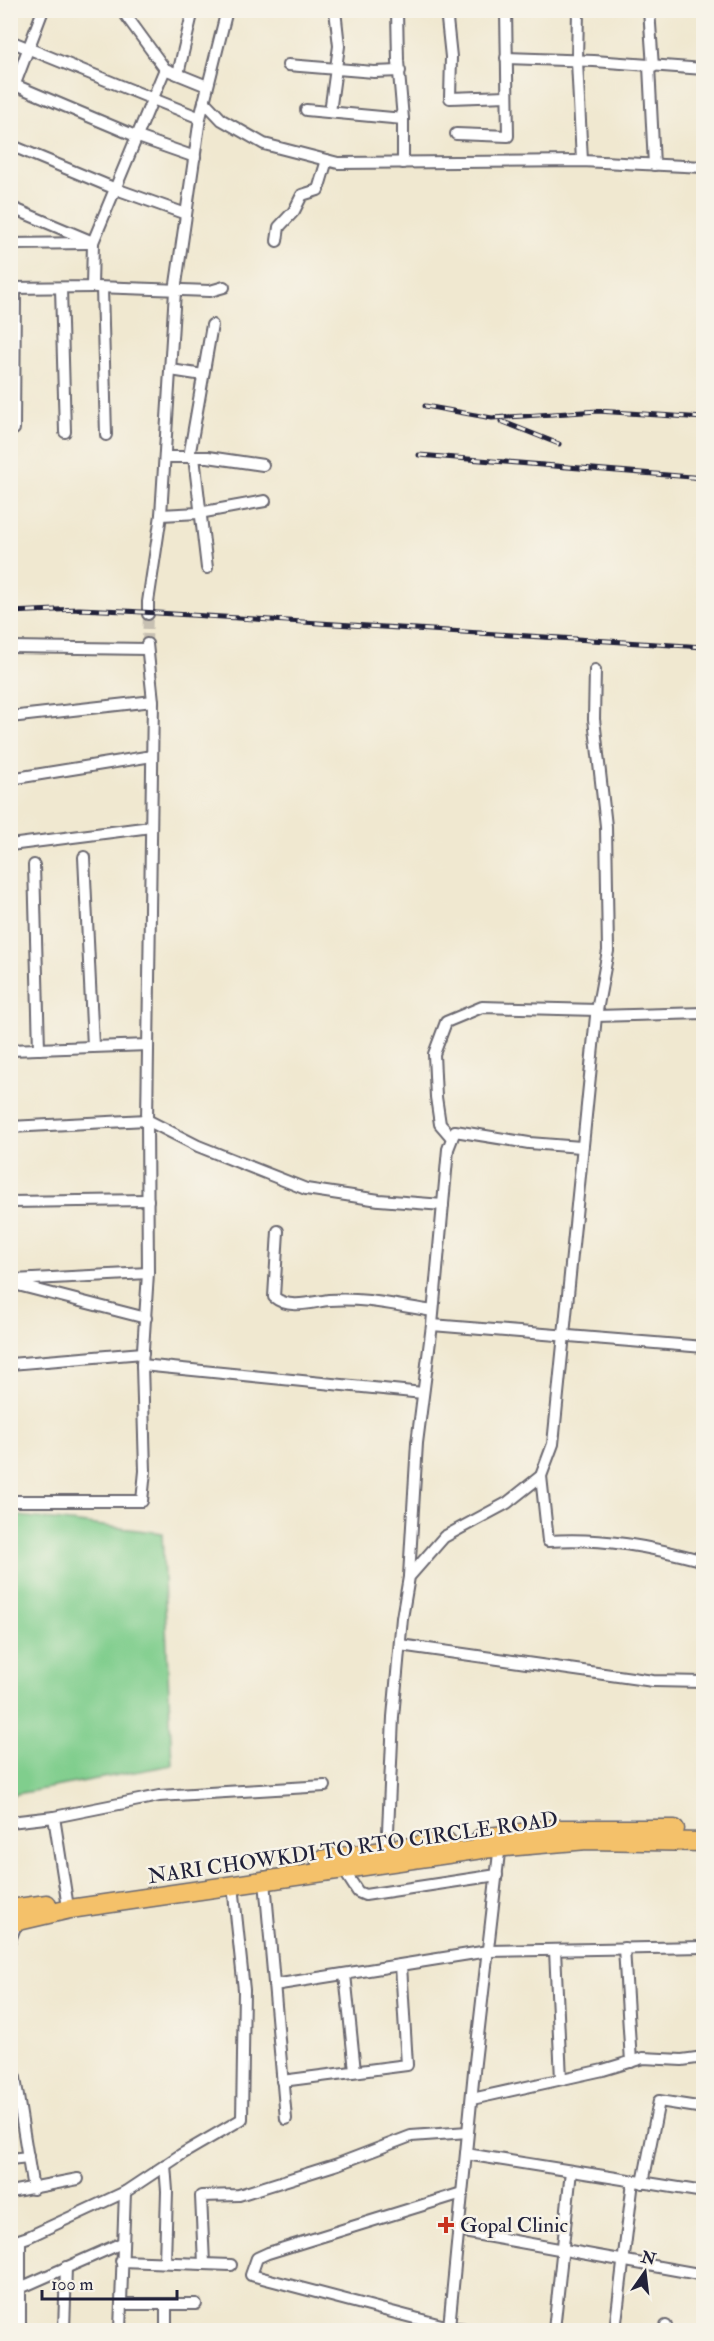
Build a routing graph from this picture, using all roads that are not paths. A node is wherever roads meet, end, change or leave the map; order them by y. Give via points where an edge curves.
1 (43, 10) edge
2 (122, 10) edge
3 (193, 10) edge
4 (227, 10) edge
5 (335, 10) edge
6 (397, 10) edge
7 (446, 10) edge
8 (506, 10) edge
9 (578, 10) edge
10 (649, 10) edge
11 (10, 41) edge
12 (29, 49) junction
13 (506, 58) junction
14 (577, 61) junction
15 (288, 65) dead end
16 (651, 66) junction
17 (335, 68) junction
18 (165, 69) junction
19 (704, 69) edge
20 (400, 71) junction
21 (178, 74) junction
22 (13, 84) edge
23 (207, 86) junction
24 (507, 96) junction
25 (10, 97) edge
26 (153, 100) junction
27 (204, 101) junction
28 (306, 110) dead end
29 (330, 112) junction
30 (200, 118) junction
31 (403, 119) junction
32 (456, 134) dead end
33 (138, 137) junction
34 (10, 145) edge
35 (195, 157) junction
36 (327, 160) junction
37 (582, 161) junction
38 (403, 163) junction
39 (654, 165) junction
40 (704, 167) edge
41 (116, 189) junction
42 (10, 207) edge
43 (186, 214) junction
44 (277, 241) dead end
45 (93, 242) junction
46 (10, 244) edge
47 (97, 287) junction
48 (224, 287) dead end
49 (13, 288) edge
50 (61, 288) junction
51 (175, 291) junction
52 (212, 325) dead end
53 (171, 370) junction
54 (203, 375) junction
55 (14, 429) dead end
56 (65, 432) dead end
57 (106, 435) dead end
58 (165, 457) junction
59 (191, 457) junction
60 (263, 465) dead end
61 (265, 501) dead end
62 (200, 513) junction
63 (161, 515) junction
64 (207, 568) dead end
65 (148, 614) tunnel mouth
66 (10, 647) edge
67 (595, 670) dead end
68 (153, 701) junction
69 (10, 717) edge
70 (152, 756) junction
71 (10, 779) edge
72 (151, 827) junction
73 (10, 845) edge
74 (84, 857) dead end
75 (34, 865) dead end
76 (596, 1013) junction
77 (704, 1013) edge
78 (148, 1045) junction
79 (93, 1046) junction
80 (39, 1049) junction
81 (10, 1050) edge
82 (147, 1120) junction
83 (10, 1127) edge
84 (452, 1138) junction
85 (581, 1147) junction
86 (148, 1200) junction
87 (10, 1202) edge
88 (443, 1205) junction
89 (278, 1231) dead end
90 (148, 1273) junction
91 (10, 1281) edge
92 (433, 1311) junction
93 (146, 1318) junction
94 (432, 1325) junction
95 (564, 1335) junction
96 (704, 1347) edge
97 (143, 1353) junction
98 (10, 1364) edge
99 (142, 1365) junction
100 (423, 1393) junction
101 (541, 1476) junction
102 (10, 1501) edge
103 (704, 1562) edge
104 (409, 1577) junction
105 (400, 1645) junction
106 (704, 1682) edge
107 (325, 1786) dead end
108 (54, 1817) junction
109 (10, 1822) edge
110 (704, 1830) edge
111 (500, 1841) junction
112 (704, 1842) edge
113 (387, 1856) junction
114 (343, 1869) junction
115 (497, 1875) junction
116 (265, 1881) junction
117 (233, 1885) junction
118 (68, 1901) junction
119 (13, 1918) edge
120 (10, 1940) edge
121 (704, 1947) edge
122 (624, 1948) junction
123 (555, 1950) junction
124 (488, 1951) junction
125 (400, 1965) junction
126 (345, 1974) junction
127 (274, 1985) junction
128 (10, 2047) edge
129 (704, 2057) edge
130 (631, 2062) junction
131 (355, 2071) junction
132 (561, 2079) junction
133 (282, 2081) junction
134 (472, 2099) junction
135 (704, 2108) edge
136 (285, 2119) dead end
137 (468, 2132) junction
138 (466, 2154) junction
139 (28, 2157) junction
140 (10, 2159) edge
141 (165, 2165) junction
142 (571, 2171) junction
143 (78, 2179) dead end
144 (638, 2182) junction
145 (33, 2189) junction
146 (10, 2192) edge
147 (125, 2192) junction
148 (704, 2192) edge
149 (462, 2193) junction
150 (458, 2231) junction
151 (15, 2242) edge
152 (122, 2243) junction
153 (562, 2250) junction
154 (622, 2260) junction
155 (121, 2261) junction
156 (165, 2262) junction
157 (204, 2264) junction
158 (231, 2265) dead end
159 (66, 2267) junction
160 (704, 2275) edge
161 (20, 2288) junction
162 (121, 2304) junction
163 (166, 2304) junction
164 (196, 2304) dead end
165 (449, 2329) edge
166 (20, 2331) edge
167 (64, 2331) edge
168 (120, 2331) edge
169 (165, 2331) edge
170 (474, 2331) edge
171 (554, 2331) edge
172 (615, 2331) edge

1 - 12 street
2 - 18 street
3 - 21 street
4 - 23 street
5 - 17 street via 339,38
6 - 20 street
7 - 24 street via 450,98
8 - 13 street
9 - 14 street
10 - 16 street
11 - 12 street
12 - 22 street
12 - 26 street
13 - 14 street
13 - 24 street
14 - 16 street
14 - 37 street
15 - 17 street
16 - 19 street
16 - 39 street
17 - 20 street
17 - 29 street
18 - 21 street
18 - 26 street
20 - 31 street
21 - 23 street
22 - 25 street
22 - 33 street
23 - 27 street
24 - 32 street via 508,136
26 - 30 street
26 - 33 street
27 - 30 street
27 - 36 street via 222,120 264,144
28 - 29 street
29 - 31 street
30 - 35 street
31 - 38 street
33 - 35 street
33 - 41 street
34 - 41 street
35 - 43 street
36 - 38 street
36 - 44 street via 320,187 315,193 302,195 279,227
37 - 38 street
37 - 39 street
39 - 40 street
41 - 43 street
41 - 45 street
42 - 45 street
43 - 51 street
45 - 46 street
45 - 47 street
47 - 50 street
47 - 51 street
47 - 57 street
48 - 51 street
49 - 50 street
49 - 55 street
50 - 56 street
51 - 53 street
52 - 54 street
53 - 54 street
53 - 58 street
54 - 59 street
58 - 59 street
58 - 63 street
59 - 60 street
59 - 62 street
61 - 62 street
62 - 63 street
62 - 64 street
63 - 65 street
66 - 68 street via 147,647
67 - 76 street via 594,718 606,826 608,951
68 - 69 street
68 - 70 street
70 - 71 street
70 - 72 street
72 - 73 street
72 - 78 street
74 - 79 street
75 - 80 street
76 - 77 street
76 - 84 street via 482,1007 446,1022 434,1054 435,1075 440,1124
76 - 85 street
78 - 79 street
78 - 82 street
79 - 80 street
80 - 81 street
82 - 83 street
82 - 86 street
82 - 88 street via 198,1146 306,1189
84 - 85 street via 455,1131
84 - 88 street
85 - 95 street
86 - 87 street
86 - 90 street
88 - 92 street
89 - 92 street via 274,1297 279,1301 291,1305 361,1300
90 - 91 street
90 - 93 street
91 - 93 street
92 - 94 street
93 - 97 street
94 - 95 street
94 - 100 street
95 - 96 street
95 - 101 street via 553,1444
97 - 98 street
97 - 99 street
99 - 100 street
99 - 102 street via 142,1501
100 - 104 street
101 - 103 street via 548,1541 606,1540 658,1548
101 - 104 street via 507,1503 444,1537
104 - 105 street
105 - 106 street via 653,1681
105 - 113 street
107 - 108 street via 159,1796
108 - 109 street
108 - 118 street
110 - 111 highway via 552,1829
111 - 112 highway, NARI CHOWKDI TO RTO CIRCLE ROAD
111 - 113 highway, NARI CHOWKDI TO RTO CIRCLE ROAD
111 - 115 street
113 - 114 highway, NARI CHOWKDI TO RTO CIRCLE ROAD
113 - 118 highway
114 - 115 street via 358,1892 365,1895
114 - 116 highway, NARI CHOWKDI TO RTO CIRCLE ROAD
115 - 124 street
116 - 117 highway, NARI CHOWKDI TO RTO CIRCLE ROAD
116 - 127 street
117 - 119 highway, NARI CHOWKDI TO RTO CIRCLE ROAD
117 - 141 street via 244,1990 243,2116
118 - 119 highway
119 - 120 street
121 - 122 street
122 - 123 street
122 - 130 street
123 - 124 street
123 - 132 street
124 - 125 street
124 - 134 street
125 - 126 street
125 - 131 street via 407,2065
126 - 127 street
126 - 131 street
127 - 133 street
128 - 139 street
129 - 130 street via 643,2058
130 - 132 street
131 - 133 street
132 - 134 street
133 - 136 street
134 - 137 street
135 - 144 street via 659,2101
137 - 138 street
137 - 157 street via 411,2136 239,2195 201,2196
138 - 142 street
138 - 149 street
139 - 140 street
139 - 145 street
141 - 147 street
141 - 156 street
142 - 144 street
142 - 153 street
143 - 145 street
144 - 148 street
144 - 154 street
145 - 146 street
147 - 151 street
147 - 152 street
149 - 150 street
149 - 165 street via 268,2253 257,2258 251,2275
150 - 153 street
150 - 165 street
151 - 161 street
152 - 155 street
152 - 159 street
153 - 154 street
153 - 171 street
154 - 160 street
154 - 172 street
155 - 156 street
155 - 162 street
156 - 157 street
157 - 158 street
159 - 161 street
159 - 167 street
161 - 166 street
162 - 163 street
162 - 168 street
163 - 164 street
163 - 169 street
165 - 170 street

